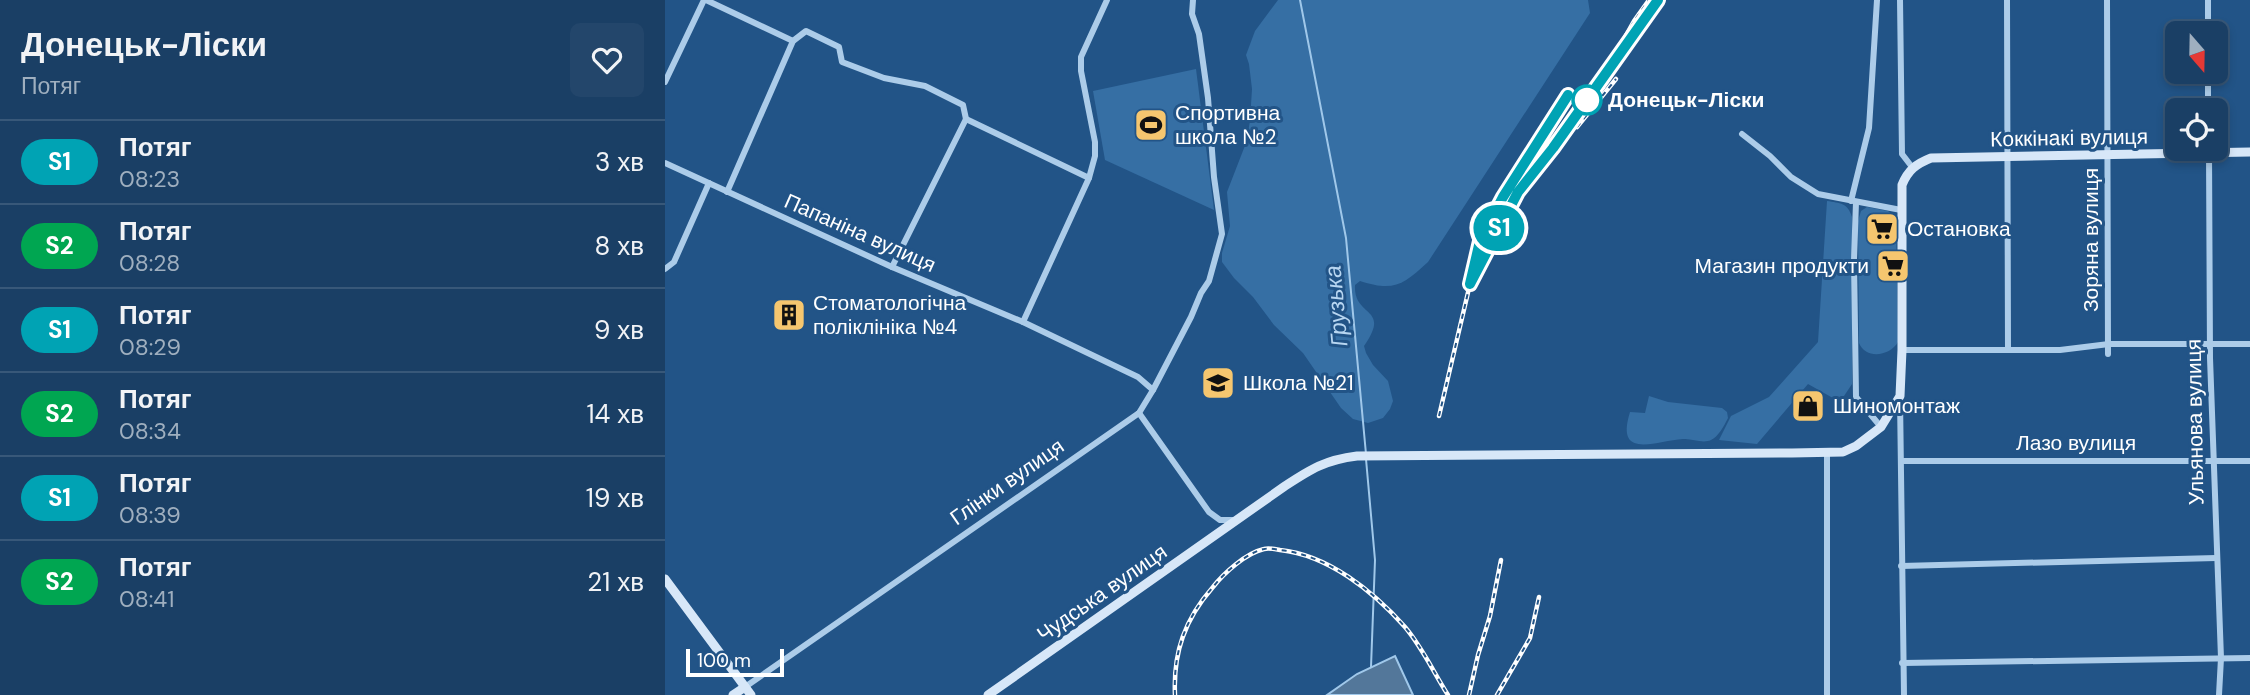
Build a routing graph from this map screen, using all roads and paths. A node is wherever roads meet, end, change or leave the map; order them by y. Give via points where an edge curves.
1 (705, 0) edge
2 (1107, 0) edge
3 (1192, 0) edge
4 (1878, 0) edge
5 (1900, 0) edge
6 (2007, 0) edge
7 (2107, 0) edge
8 (2208, 0) edge
9 (2208, 21) edge
10 (793, 41) junction
11 (665, 82) edge
12 (966, 119) junction
13 (1742, 134) dead end
14 (2228, 151) edge
15 (2250, 152) edge
16 (2165, 153) edge
17 (2108, 155) junction
18 (2006, 156) junction
19 (2209, 161) edge
20 (665, 163) edge
21 (1912, 167) junction
22 (1090, 178) junction
23 (709, 183) junction
24 (727, 192) junction
25 (1853, 201) junction
26 (1901, 210) junction
27 (892, 267) junction
28 (665, 268) edge
29 (1023, 322) junction
30 (2109, 344) junction
31 (2210, 344) junction
32 (2250, 344) edge
33 (2008, 349) junction
34 (1902, 350) junction
35 (2108, 354) dead end
36 (1153, 390) junction
37 (1900, 396) junction
38 (1139, 413) junction
39 (1881, 427) junction
40 (1827, 452) junction
41 (1902, 461) junction
42 (2213, 461) junction
43 (2250, 461) edge
44 (1236, 520) junction
45 (2216, 558) junction
46 (1901, 566) junction
47 (665, 579) edge
48 (2221, 658) junction
49 (2250, 658) edge
50 (1902, 663) junction
51 (748, 691) edge
52 (733, 695) edge
53 (988, 695) edge
54 (1827, 695) edge
55 (1904, 695) edge
56 (2219, 695) edge

1 - 10 street
1 - 11 street
2 - 22 street via 1081,57 1095,142
3 - 36 street, Глінки вулиця via 1222,234 1209,282
4 - 25 street via 1869,128
5 - 21 street via 1902,154
6 - 18 street
7 - 17 street, Зоряна вулиця
8 - 9 street
10 - 12 street via 806,31 839,47 842,62 884,78 925,86 963,105
10 - 24 street
12 - 22 street
12 - 27 street
13 - 25 street via 1818,194
14 - 15 street, Коккінакі вулиця
16 - 17 street, Коккінакі вулиця
17 - 18 street, Коккінакі вулиця
17 - 30 street, Зоряна вулиця
18 - 21 street, Коккінакі вулиця via 1931,158
18 - 33 street
19 - 31 street, Ульянова вулиця
20 - 23 street, Папаніна вулиця
21 - 26 street via 1902,186
22 - 29 street
23 - 24 street, Папаніна вулиця
23 - 28 street via 674,262
24 - 27 street, Папаніна вулиця
25 - 26 street
25 - 39 street via 1856,397
26 - 34 street
27 - 29 street, Папаніна вулиця
29 - 36 street, Папаніна вулиця via 1138,377
30 - 31 street
30 - 33 street via 2060,350
30 - 35 street, Зоряна вулиця
31 - 32 street
31 - 42 street, Ульянова вулиця
33 - 34 street
34 - 37 street
36 - 38 street, Глінки вулиця
37 - 39 street
37 - 41 street
38 - 44 street via 1209,512 1220,520
38 - 51 street, Глінки вулиця
39 - 40 street, Чудська вулиця via 1856,446
40 - 44 street, Чудська вулиця via 1357,456 1318,464
40 - 54 street
41 - 42 street, Лазо вулиця
41 - 46 street
42 - 43 street, Лазо вулиця
42 - 45 street, Ульянова вулиця
44 - 53 street, Чудська вулиця
45 - 46 street
45 - 48 street, Ульянова вулиця
46 - 50 street
47 - 51 street
48 - 49 street
48 - 50 street
48 - 56 street, Ульянова вулиця
50 - 55 street
51 - 52 street, Глінки вулиця

